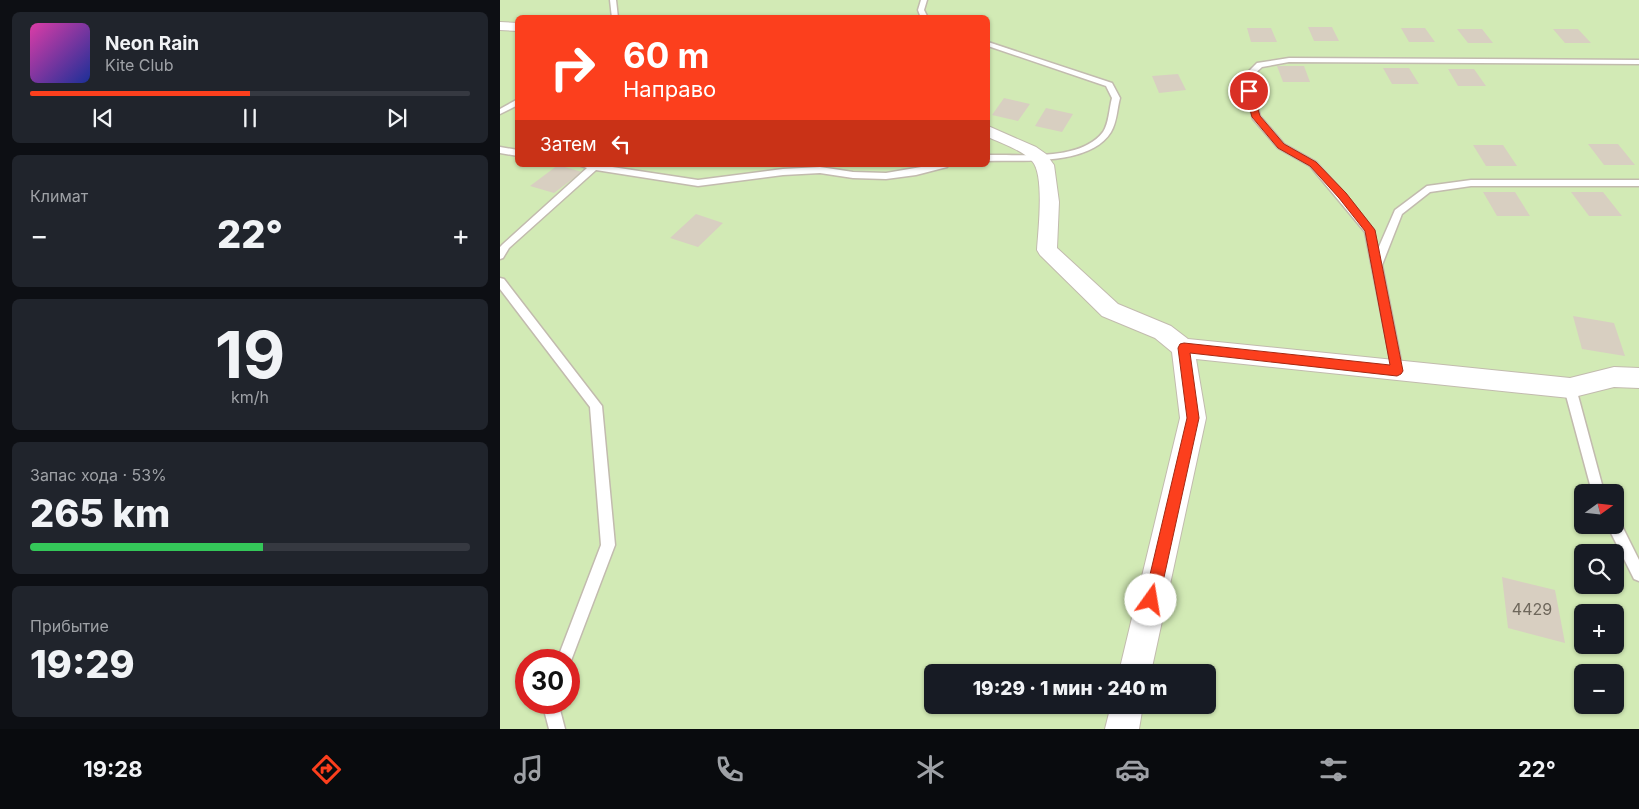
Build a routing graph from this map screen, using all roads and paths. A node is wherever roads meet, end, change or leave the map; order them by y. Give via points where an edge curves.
1 (613, 0) edge
2 (932, 0) edge
3 (924, 2) edge
4 (615, 15) edge
5 (924, 15) edge
6 (500, 26) edge
7 (515, 27) edge
8 (990, 45) edge
9 (1639, 62) edge
10 (515, 103) edge
11 (500, 112) edge
12 (990, 132) edge
13 (500, 150) edge
14 (515, 152) edge
15 (990, 158) edge
16 (1040, 158) junction
17 (594, 167) joint
18 (936, 167) edge
19 (1639, 184) edge
20 (500, 255) edge
21 (1376, 264) junction
22 (500, 282) edge
23 (1184, 348) junction
24 (1397, 371) junction
25 (1639, 378) edge
26 (1570, 388) junction
27 (1596, 484) edge
28 (1619, 534) edge
29 (1639, 574) edge
30 (569, 649) edge
31 (1137, 664) edge
32 (553, 714) edge
33 (1125, 714) edge
34 (556, 729) edge
35 (1122, 729) edge

1 - 4 lane
2 - 3 lane
3 - 5 lane via 921,10
6 - 7 street
8 - 16 lane via 1095,78 1109,85 1116,98 1106,134 1088,149
9 - 21 lane via 1289,60 1260,65 1246,78 1256,117 1281,146 1313,164 1370,230
10 - 11 lane
12 - 16 street
13 - 14 lane
15 - 16 lane
16 - 23 street via 1049,179 1048,250 1110,310 1163,332
17 - 18 lane via 698,183 820,170 886,176
17 - 20 lane
19 - 21 lane via 1470,183 1427,189 1398,212
21 - 24 lane
22 - 30 lane via 596,406 608,545
23 - 24 street
23 - 31 street via 1193,418
24 - 26 street
25 - 26 street via 1614,378
26 - 27 lane
28 - 29 lane
32 - 34 lane
33 - 35 street

